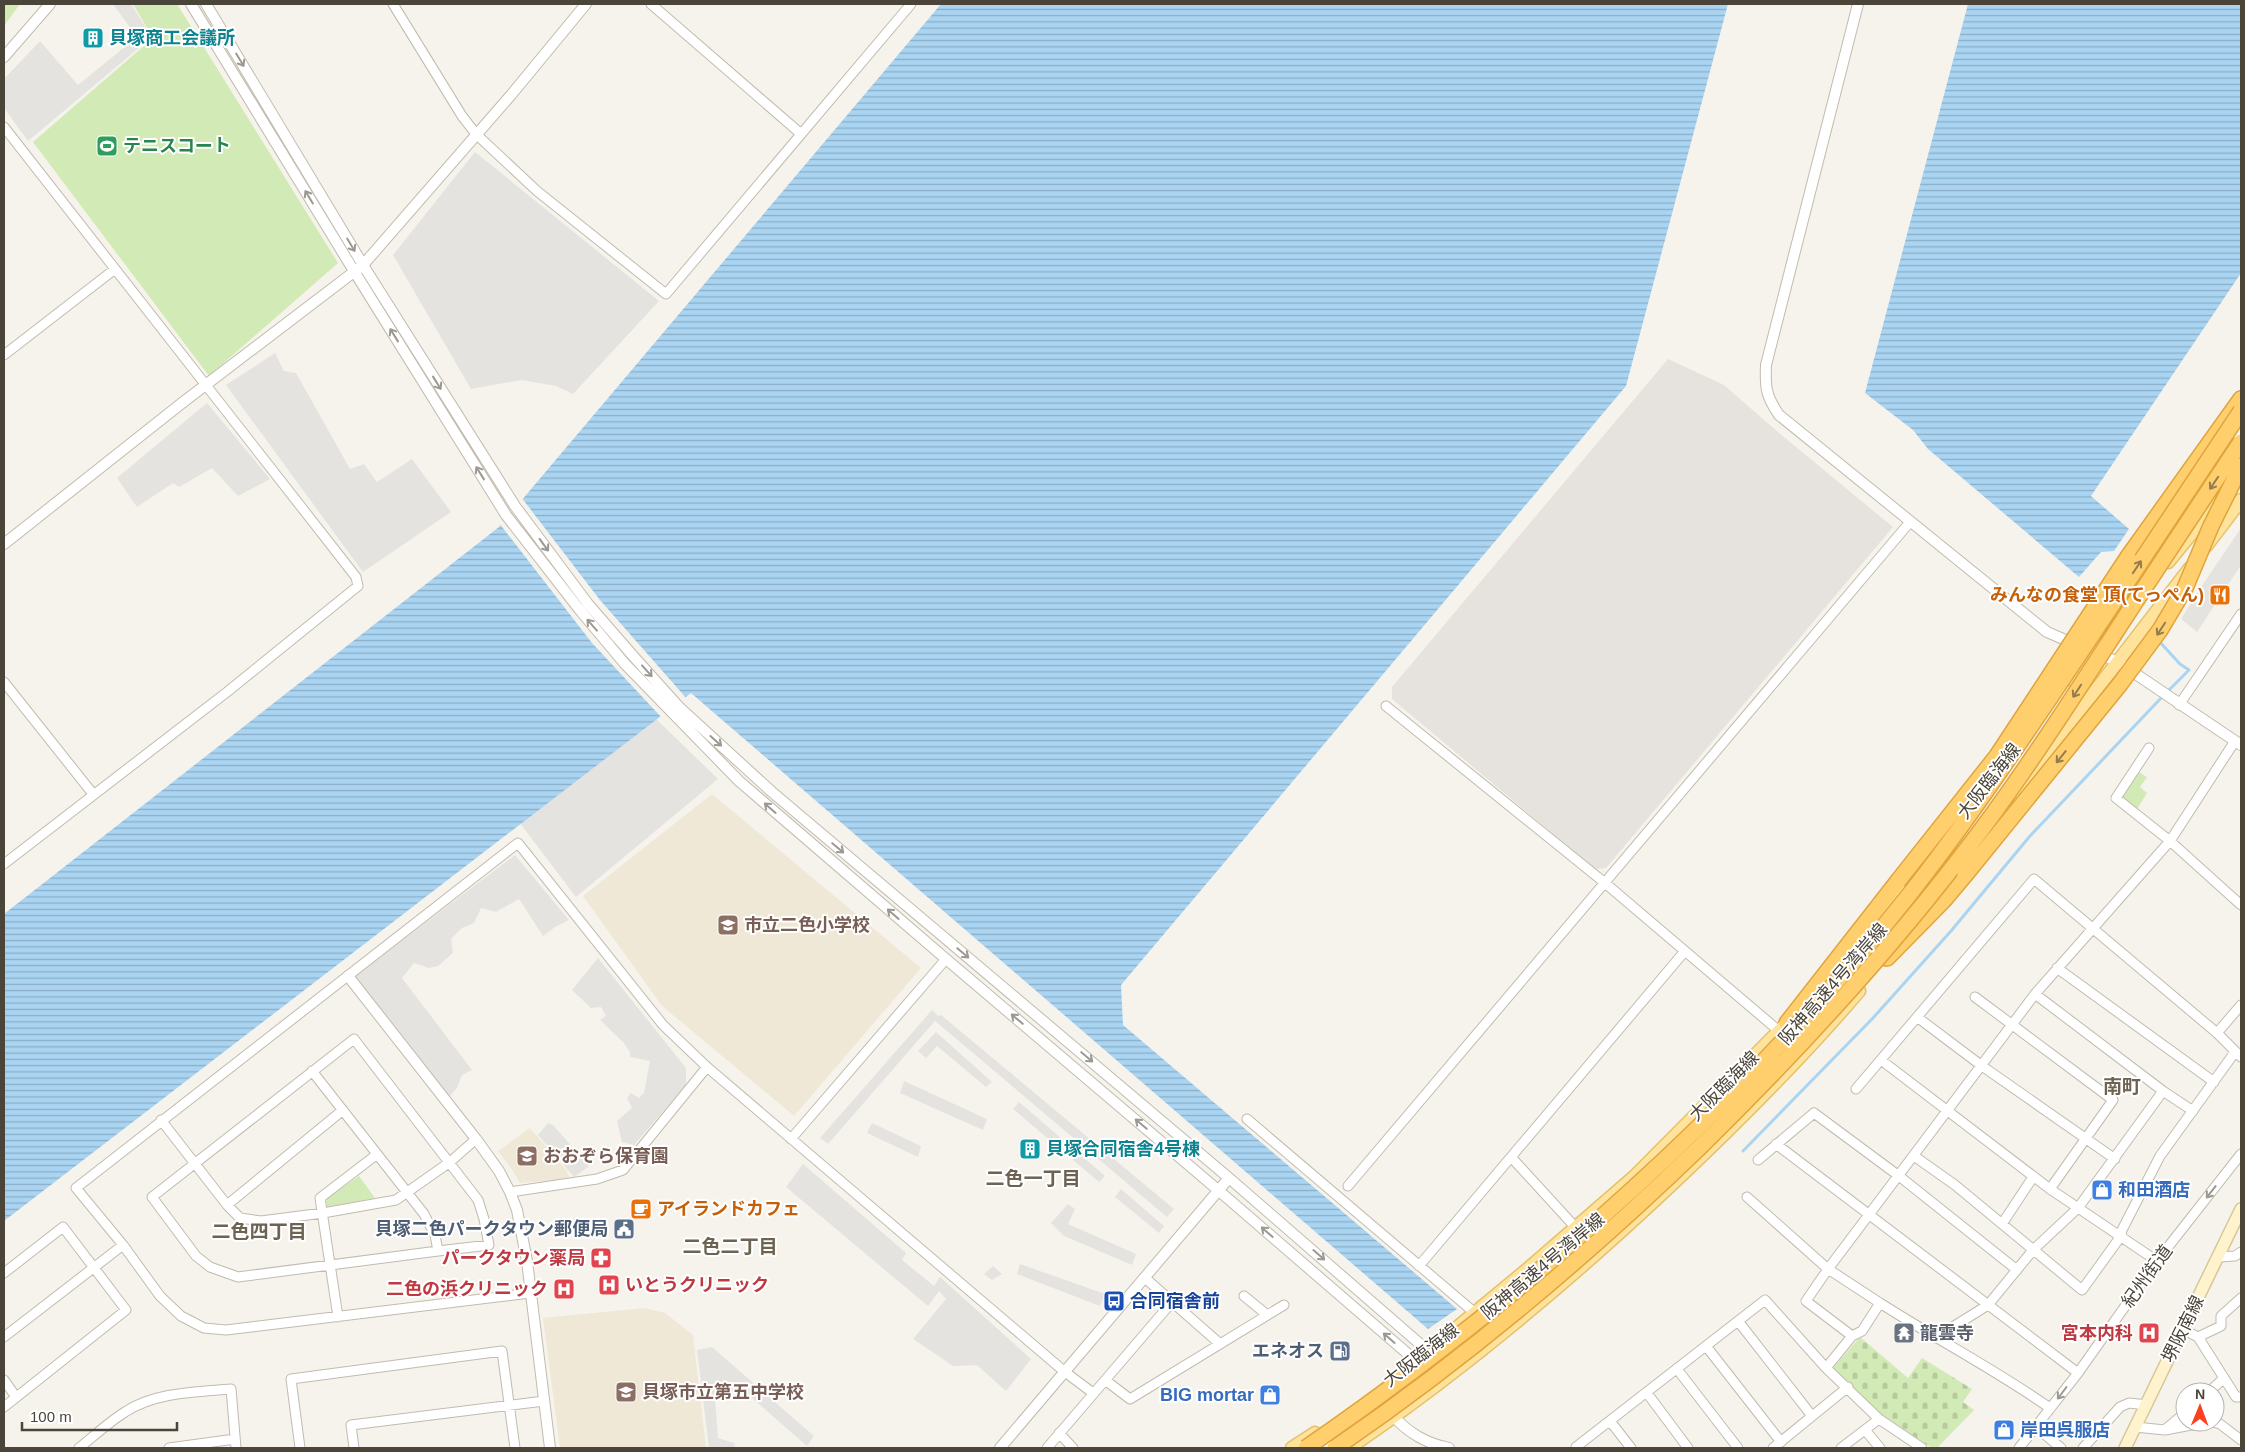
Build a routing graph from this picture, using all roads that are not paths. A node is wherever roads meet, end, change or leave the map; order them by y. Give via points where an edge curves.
1 (50, 4) edge
2 (191, 4) edge
3 (206, 4) edge
4 (393, 4) edge
5 (586, 4) edge
6 (651, 4) edge
7 (911, 4) edge
8 (1858, 4) edge
9 (4, 57) edge
10 (4, 127) edge
11 (800, 133) junction
12 (476, 134) junction
13 (363, 265) junction
14 (115, 269) junction
15 (354, 272) junction
16 (4, 354) edge
17 (206, 384) junction
18 (2241, 399) edge
19 (2241, 411) edge
20 (2241, 442) edge
21 (2241, 466) edge
22 (2241, 471) edge
23 (2241, 500) edge
24 (1910, 522) junction
25 (4, 544) edge
26 (2241, 614) edge
27 (2092, 651) junction
28 (2118, 662) junction
29 (4, 682) edge
30 (2179, 705) junction
31 (1386, 706) dead end
32 (676, 711) junction
33 (2238, 743) edge
34 (2149, 748) dead end
35 (93, 794) junction
36 (2170, 841) junction
37 (4, 864) edge
38 (1604, 883) junction
39 (2241, 905) edge
40 (2092, 928) junction
41 (1685, 951) junction
42 (1887, 958) junction
43 (946, 960) junction
44 (2057, 968) junction
45 (348, 976) junction
46 (2035, 994) junction
47 (1975, 997) dead end
48 (2241, 1005) edge
49 (1917, 1017) junction
50 (2012, 1026) junction
51 (1783, 1027) junction
52 (2217, 1033) junction
53 (2238, 1054) edge
54 (1880, 1060) junction
55 (1982, 1066) junction
56 (707, 1067) junction
57 (312, 1071) junction
58 (2214, 1082) junction
59 (1856, 1089) dead end
60 (2163, 1091) junction
61 (343, 1110) junction
62 (2192, 1111) junction
63 (1948, 1112) junction
64 (1247, 1119) dead end
65 (161, 1120) junction
66 (2085, 1138) junction
67 (476, 1139) junction
68 (791, 1139) junction
69 (1776, 1144) junction
70 (2241, 1154) edge
71 (376, 1155) junction
72 (1914, 1156) junction
73 (1510, 1158) junction
74 (2115, 1159) junction
75 (1758, 1160) dead end
76 (450, 1162) junction
77 (194, 1163) junction
78 (1899, 1176) junction
79 (2033, 1177) junction
80 (1229, 1178) junction
81 (1348, 1186) dead end
82 (2050, 1189) junction
83 (1218, 1190) junction
84 (510, 1192) junction
85 (408, 1194) junction
86 (1747, 1197) dead end
87 (227, 1205) junction
88 (2078, 1208) junction
89 (2241, 1209) edge
90 (323, 1213) junction
91 (1868, 1215) junction
92 (2002, 1224) junction
93 (1576, 1228) junction
94 (2121, 1236) junction
95 (123, 1245) junction
96 (438, 1250) junction
97 (2033, 1250) junction
98 (2241, 1252) edge
99 (2218, 1257) junction
100 (2157, 1261) junction
101 (329, 1265) junction
102 (1419, 1266) junction
103 (94, 1268) junction
104 (1828, 1269) junction
105 (2017, 1270) junction
106 (4, 1273) edge
107 (1145, 1278) junction
108 (530, 1293) junction
109 (1244, 1296) dead end
110 (2241, 1298) edge
111 (1172, 1302) junction
112 (1880, 1303) junction
113 (1284, 1305) dead end
114 (1988, 1305) junction
115 (1475, 1313) junction
116 (1266, 1314) junction
117 (338, 1317) junction
118 (1738, 1322) junction
119 (2182, 1329) junction
120 (1852, 1336) junction
121 (2198, 1336) junction
122 (4, 1337) edge
123 (1935, 1338) junction
124 (1219, 1343) junction
125 (1706, 1346) junction
126 (1428, 1350) junction
127 (1415, 1360) junction
128 (1826, 1368) junction
129 (1676, 1369) junction
130 (1065, 1372) junction
131 (1452, 1372) junction
132 (2078, 1373) junction
133 (2224, 1378) junction
134 (4, 1380) edge
135 (1105, 1380) junction
136 (2220, 1382) edge
137 (1437, 1384) junction
138 (1848, 1387) junction
139 (1646, 1393) junction
140 (1093, 1394) junction
141 (16, 1397) junction
142 (2241, 1397) edge
143 (544, 1401) junction
144 (509, 1405) junction
145 (2147, 1405) junction
146 (4, 1407) edge
147 (2050, 1408) junction
148 (1812, 1416) junction
149 (1394, 1417) junction
150 (1878, 1419) junction
151 (1610, 1421) junction
152 (2175, 1422) edge
153 (2036, 1427) junction
154 (2135, 1427) junction
155 (2225, 1427) edge
156 (2175, 1428) edge
157 (1865, 1430) junction
158 (2165, 1430) junction
159 (1059, 1433) junction
160 (2240, 1436) edge
161 (1781, 1442) junction
162 (236, 1444) edge
163 (79, 1448) edge
164 (169, 1448) edge
165 (300, 1448) edge
166 (354, 1448) edge
167 (515, 1448) edge
168 (550, 1448) edge
169 (1000, 1448) edge
170 (1047, 1448) edge
171 (1073, 1448) edge
172 (1292, 1448) edge
173 (1306, 1448) edge
174 (1335, 1448) edge
175 (1349, 1448) edge
176 (1449, 1448) edge
177 (1577, 1448) edge
178 (1631, 1448) edge
179 (1688, 1448) edge
180 (1738, 1448) edge
181 (1773, 1448) edge
182 (1841, 1448) edge
183 (1880, 1448) edge
184 (1922, 1448) edge
185 (2019, 1448) edge
186 (2061, 1448) edge
187 (2083, 1448) edge
188 (2125, 1448) edge

1 - 9 street
15 -> 2 street
3 -> 13 street
4 - 12 street
5 - 12 street
6 - 11 street
7 - 11 street
8 - 24 street via 1766,365 1765,388 1779,415
10 - 14 street
11 - 12 street via 666,294 537,190
12 - 13 street
13 - 15 street
13 -> 32 street via 515,506 588,604
14 - 16 street
14 - 17 street
15 - 17 street
32 -> 15 street via 579,609 506,515
17 - 25 street
17 - 35 street via 356,577 358,586
18 - 51 highway, bridge via 2128,557 1997,756
173 -> 19 highway, 阪神高速4号湾岸線, bridge via 1427,1361 1570,1245 1646,1178 1793,1031 1897,910 1966,821
20 -> 174 highway, 阪神高速4号湾岸線, bridge via 1982,830 1923,905 1800,1047 1654,1191 1580,1258 1445,1368
21 -> 42 highway, bridge via 2185,588 2160,630 1965,875
22 - 27 main road, 大阪臨海線 via 2184,544
23 - 28 main road, 大阪臨海線
24 - 27 street via 2047,632
24 - 38 street
26 - 30 street
27 - 28 street
27 - 51 main road, 大阪臨海線 via 1903,889
28 - 30 street
28 - 42 main road, 大阪臨海線 via 1958,874
29 - 35 street
30 - 33 street
31 - 38 street
43 -> 32 street via 739,781
32 -> 80 street
33 - 36 street
34 - 36 street via 2116,798
35 - 37 street
36 - 39 street
36 - 40 street
38 - 41 street
38 - 81 street
40 - 44 street
40 - 49 street via 2034,879
40 - 52 street
41 - 51 street
41 - 73 street
42 - 131 main road, 大阪臨海線 via 1811,1046 1690,1167 1568,1278
43 - 68 street
83 -> 43 street
44 - 46 street
44 - 58 street
45 - 56 street via 518,843 663,1025
45 - 65 street
45 - 67 street
46 - 50 street
46 - 60 street
47 - 50 street
48 - 52 street
49 - 54 street
49 - 55 street
50 - 55 street
50 - 66 street via 2113,1100
51 - 93 main road, 大阪臨海線 via 1634,1177
52 - 53 street
53 - 58 street
54 - 59 street
54 - 63 street
55 - 63 street
55 - 66 street
56 - 68 street
56 - 84 street via 623,1170 596,1180
57 - 61 street
57 - 76 street via 354,1039
57 - 77 street
58 - 62 street
60 - 62 street
60 - 74 street
61 - 71 street
61 - 87 street
62 - 94 street via 2160,1156
63 - 72 street
63 - 79 street
64 - 102 street
65 - 77 street
65 - 95 street via 76,1188
66 - 74 street
66 - 82 street
67 - 76 street
67 - 84 street
68 - 130 street
69 - 75 street
69 - 78 street via 1814,1113
69 - 91 street
70 -> 100 street, 紀州街道
71 - 85 street
71 - 90 street via 320,1198
72 - 78 street
72 - 92 street
73 - 93 street
73 - 102 street
74 - 88 street
76 - 85 street
76 - 96 street via 478,1200 489,1245
77 - 87 street
77 - 101 street via 152,1198 196,1256 210,1267 238,1277
78 - 91 street
78 - 105 street
79 - 82 street
79 - 92 street
80 - 83 street
80 -> 126 street
82 - 88 street
83 - 107 street
127 -> 83 street
84 - 108 street via 517,1210
85 - 90 street via 396,1200
85 - 96 street via 424,1214 435,1235
86 - 104 street
87 - 90 street via 240,1218 261,1221
88 - 94 street
88 - 97 street
89 - 99 main road, 堺阪南線
90 - 101 street
91 - 104 street
91 - 114 street
92 - 97 street
93 - 115 main road, 大阪臨海線
94 - 97 street via 2082,1290
94 - 100 street
95 - 103 street
95 - 117 street via 160,1296 182,1316 204,1328 226,1330
96 - 101 street
97 - 105 street
98 - 99 street via 2235,1256
99 - 119 main road, 堺阪南線
100 - 132 street, 紀州街道
101 - 117 street
102 - 115 street
103 - 106 street via 63,1227
103 - 122 street
103 - 141 street via 126,1310
104 - 112 street
104 - 120 street via 1806,1301
105 - 114 street
107 - 111 street
107 - 130 street
108 - 117 street
108 - 143 street
109 - 116 street
110 - 121 street via 2221,1316 2221,1326
111 - 124 street
111 - 135 street
112 - 120 street via 1862,1331
112 - 123 street
113 - 116 street
114 - 123 street
114 - 132 street
115 - 126 main road, 大阪臨海線
116 - 124 street
118 - 125 street
118 - 128 street via 1765,1300
118 - 148 street
119 - 121 street
119 - 145 main road, 堺阪南線
120 - 128 street
121 - 133 street
123 - 147 street via 2022,1388
124 - 135 street via 1130,1399
125 - 129 street
125 - 161 street
126 - 127 main road, 大阪臨海線
126 - 131 street
127 - 137 street
127 - 172 main road, 大阪臨海線
128 - 138 street
129 - 139 street
129 - 180 street
130 - 140 street
130 - 169 street
131 - 137 main road, 大阪臨海線
132 -> 147 street, 紀州街道
133 - 136 street
133 - 142 street via 2236,1397
134 - 141 street
135 - 140 street
137 - 149 main road, 大阪臨海線
138 - 148 street
138 - 150 street
139 - 151 street
139 - 179 street
140 - 159 street
141 - 146 street
143 - 144 street
143 - 168 street
144 - 165 street via 502,1351 291,1379
144 - 166 street via 351,1425
144 - 167 street
145 - 154 main road, 堺阪南線
145 - 187 street via 2128,1403 2120,1407
147 - 153 street, 紀州街道
148 - 161 street
149 - 175 main road, 大阪臨海線
149 - 176 street via 1419,1438
150 - 157 street
150 - 184 street
151 - 177 street
151 - 178 street
152 - 158 street
153 - 185 street, 紀州街道
153 - 186 street
154 - 158 street
154 - 188 main road, 堺阪南線
155 - 160 street
156 - 158 street
157 - 182 street
157 - 183 street
159 - 170 street
159 - 171 street
161 - 181 street
162 - 163 street via 230,1388 152,1400 126,1411
162 - 164 street

